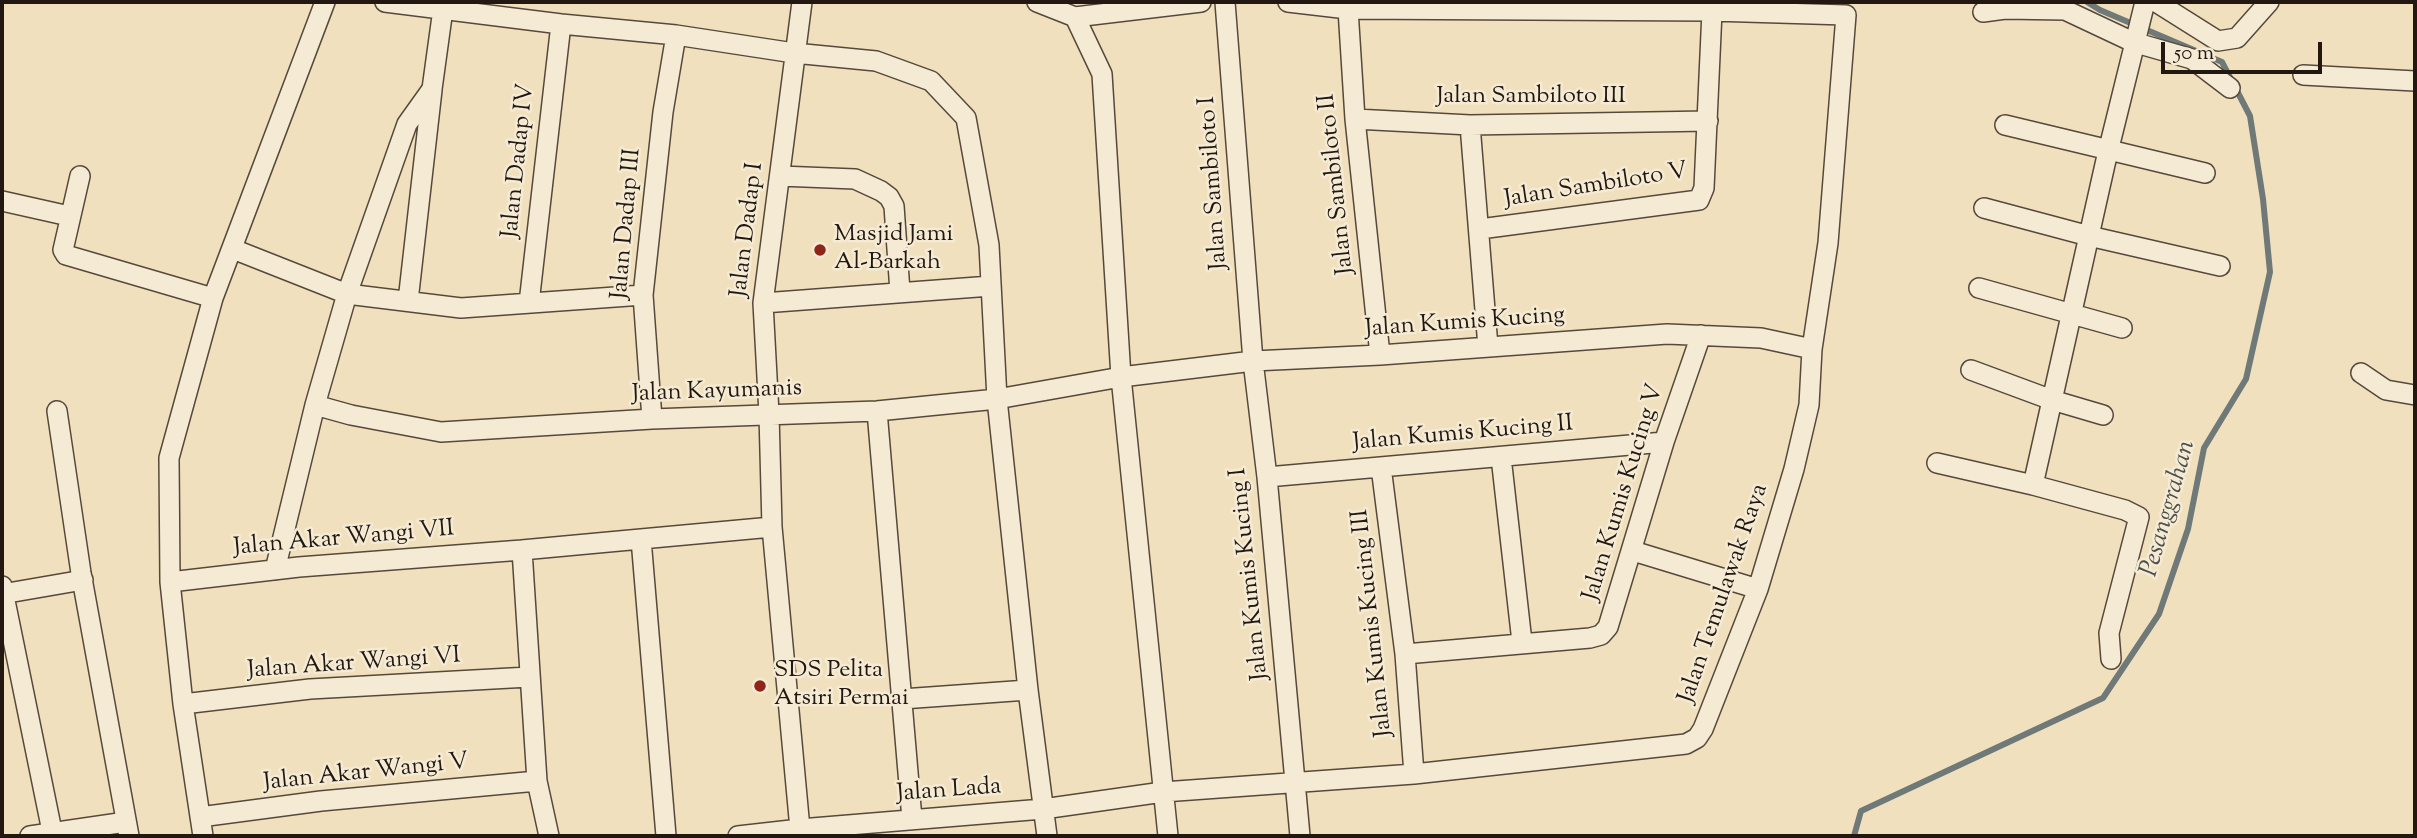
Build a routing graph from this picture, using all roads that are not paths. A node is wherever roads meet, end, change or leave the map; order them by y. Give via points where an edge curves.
1 (325, 2) edge
2 (385, 2) edge
3 (802, 2) edge
4 (1037, 2) edge
5 (1202, 2) edge
6 (1225, 2) edge
7 (1288, 2) edge
8 (2149, 2) edge
9 (2269, 2) edge
10 (1544, 6) edge
11 (443, 9) junction
12 (1348, 9) junction
13 (1712, 11) junction
14 (1983, 12) dead end
15 (1075, 17) junction
16 (561, 24) junction
17 (676, 34) junction
18 (2136, 35) junction
19 (794, 53) junction
20 (2304, 75) dead end
21 (2415, 81) edge
22 (2230, 88) dead end
23 (432, 89) junction
24 (1355, 119) junction
25 (1708, 121) junction
26 (1470, 125) junction
27 (2005, 125) dead end
28 (2108, 150) junction
29 (2205, 173) dead end
30 (80, 176) dead end
31 (780, 176) junction
32 (2, 201) edge
33 (1984, 208) dead end
34 (69, 216) junction
35 (1480, 229) junction
36 (2089, 236) junction
37 (233, 248) junction
38 (2220, 266) dead end
39 (991, 286) junction
40 (1979, 288) dead end
41 (900, 292) junction
42 (347, 294) junction
43 (643, 295) junction
44 (213, 298) junction
45 (408, 302) junction
46 (529, 303) junction
47 (763, 303) junction
48 (2071, 315) junction
49 (2122, 328) dead end
50 (1701, 335) junction
51 (1488, 347) junction
52 (1812, 349) junction
53 (1380, 355) junction
54 (1253, 361) junction
55 (1971, 370) dead end
56 (2361, 373) dead end
57 (1121, 377) junction
58 (2415, 395) edge
59 (998, 399) junction
60 (2052, 400) junction
61 (315, 405) junction
62 (57, 411) dead end
63 (877, 411) junction
64 (769, 414) junction
65 (2103, 415) dead end
66 (652, 419) junction
67 (1664, 442) junction
68 (1501, 457) junction
69 (1937, 463) dead end
70 (1381, 467) junction
71 (1267, 477) junction
72 (2033, 485) junction
73 (772, 527) junction
74 (641, 540) junction
75 (522, 550) junction
76 (1633, 551) junction
77 (275, 570) junction
78 (83, 580) junction
79 (170, 582) junction
80 (1758, 589) junction
81 (2, 591) edge
82 (1522, 642) junction
83 (1405, 654) junction
84 (2111, 659) dead end
85 (529, 677) junction
86 (1028, 690) junction
87 (902, 699) junction
88 (183, 705) junction
89 (1414, 774) junction
90 (537, 781) junction
91 (1296, 783) junction
92 (1163, 792) junction
93 (1043, 809) junction
94 (912, 819) junction
95 (202, 827) edge
96 (128, 829) edge
97 (800, 829) junction
98 (52, 834) edge
99 (30, 836) edge
100 (549, 836) edge
101 (666, 836) edge
102 (738, 836) edge
103 (1046, 836) edge
104 (1168, 836) edge
105 (1300, 836) edge

1 - 37 street
2 - 11 street
3 - 19 street, Jalan Dadap I
4 - 15 street
5 - 15 street
6 - 54 street, Jalan Sambiloto I
7 - 12 street
8 - 9 street via 2218,41 2237,38
8 - 18 street
10 - 12 street
10 - 13 street
11 - 16 street
11 - 23 street
12 - 24 street, Jalan Sambiloto II
13 - 25 street, Jalan Sambiloto V
13 - 52 street, Jalan Temulawak Raya via 1846,15 1828,243
14 - 18 street via 2065,10
15 - 57 street via 1102,74
16 - 17 street
16 - 46 street, Jalan Dadap IV
17 - 19 street
17 - 43 street, Jalan Dadap III
18 - 22 street via 2192,59
18 - 28 street
19 - 31 street, Jalan Dadap I
19 - 39 street via 876,61 931,81 966,118 989,245
20 - 21 street
23 - 42 street via 407,124
23 - 45 street
24 - 26 street, Jalan Sambiloto III
24 - 53 street, Jalan Sambiloto II
25 - 26 street, Jalan Sambiloto III
25 - 35 street, Jalan Sambiloto V via 1704,188 1699,200
26 - 35 street
27 - 28 street
28 - 29 street
28 - 36 street
30 - 34 street
31 - 41 street via 855,179 889,197 894,206
31 - 47 street, Jalan Dadap I
32 - 34 street
33 - 36 street
34 - 44 street via 63,250 71,258
35 - 51 street
36 - 38 street
36 - 48 street
37 - 42 street
37 - 44 street
39 - 41 street
39 - 59 street
40 - 48 street
41 - 47 street
42 - 45 street
42 - 61 street
43 - 46 street
43 - 66 street, Jalan Dadap III
44 - 79 street via 170,458
45 - 46 street via 461,308
47 - 64 street, Jalan Dadap I
48 - 49 street
48 - 60 street
50 - 51 street, Jalan Kumis Kucing
50 - 52 street, Jalan Kumis Kucing via 1761,338
50 - 67 street, Jalan Kumis Kucing V
51 - 53 street, Jalan Kumis Kucing
52 - 80 street, Jalan Temulawak Raya via 1809,405
53 - 54 street, Jalan Kumis Kucing
54 - 57 street, Jalan Kumis Kucing
54 - 71 street, Jalan Kumis Kucing I
55 - 60 street
56 - 58 street via 2386,390
57 - 59 street, Jalan Kayumanis
57 - 92 street
59 - 63 street, Jalan Kayumanis
59 - 86 street
60 - 65 street
60 - 72 street
61 - 66 street, Jalan Kayumanis via 441,432
61 - 77 street
62 - 78 street
63 - 64 street, Jalan Kayumanis
63 - 87 street
64 - 66 street, Jalan Kayumanis
64 - 73 street, Jalan Dadap I
67 - 68 street, Jalan Kumis Kucing II
67 - 76 street, Jalan Kumis Kucing V
68 - 70 street, Jalan Kumis Kucing II
68 - 82 street
69 - 72 street
70 - 71 street, Jalan Kumis Kucing II
70 - 83 street, Jalan Kumis Kucing III
71 - 91 street, Jalan Kumis Kucing I
72 - 84 street via 2139,517 2109,634
73 - 74 street, Jalan Akar Wangi VII
73 - 97 street, Jalan Dadap I
74 - 75 street, Jalan Akar Wangi VII
74 - 101 street
75 - 77 street, Jalan Akar Wangi VII
75 - 85 street
76 - 80 street
76 - 82 street, Jalan Kumis Kucing V via 1608,627 1601,635
77 - 79 street, Jalan Akar Wangi VII
78 - 81 street
78 - 96 street
79 - 88 street
80 - 89 street, Jalan Temulawak Raya via 1724,680 1697,738 1686,744
81 - 98 street
82 - 83 street, Jalan Kumis Kucing V
83 - 89 street, Jalan Kumis Kucing III
85 - 88 street, Jalan Akar Wangi VI via 310,689
85 - 90 street
86 - 87 street
86 - 93 street
87 - 94 street
88 - 95 street
89 - 91 street, Jalan Temulawak Raya
90 - 95 street, Jalan Akar Wangi V via 321,801
90 - 100 street
91 - 92 street, Jalan Temulawak Raya
91 - 105 street, Jalan Kumis Kucing I
92 - 93 street, Jalan Lada
92 - 104 street
93 - 94 street, Jalan Lada
93 - 103 street
94 - 97 street, Jalan Lada
96 - 98 street
97 - 102 street, Jalan Lada
98 - 99 street

